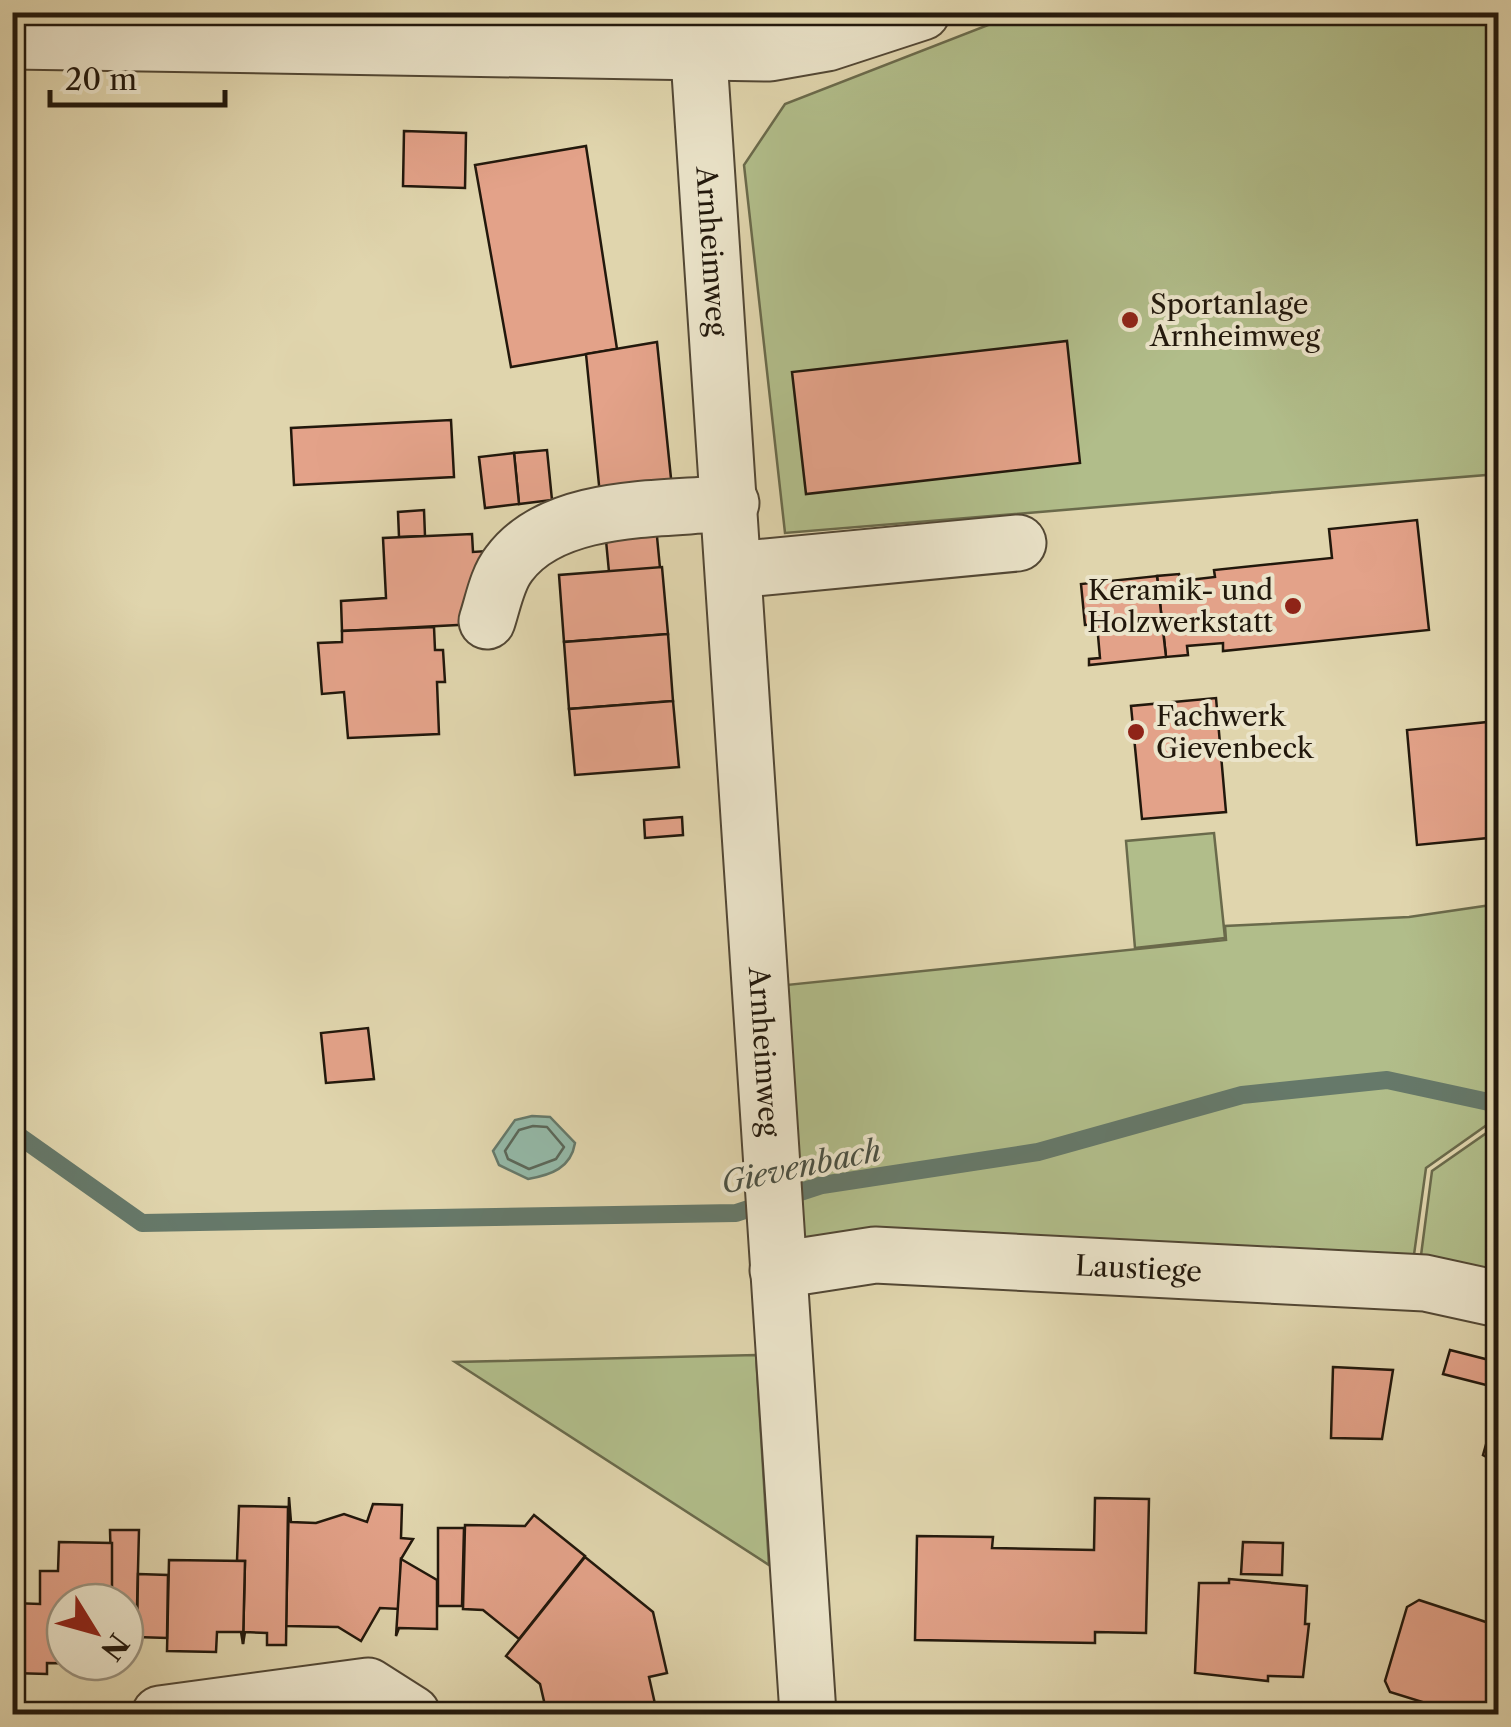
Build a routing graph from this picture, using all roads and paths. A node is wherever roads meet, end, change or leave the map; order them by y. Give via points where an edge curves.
1 (922, 12) edge
2 (75, 27) edge
3 (698, 33) edge
4 (12, 41) edge
5 (731, 503) junction
6 (1018, 544) dead end
7 (735, 570) junction
8 (487, 621) dead end
9 (777, 1259) junction
10 (1498, 1299) edge
11 (160, 1714) edge
12 (412, 1714) edge
13 (808, 1714) edge

1 - 3 street via 827,44 770,53
2 - 3 street
2 - 4 street
3 - 5 street, Arnheimweg
5 - 7 street, Arnheimweg
5 - 8 street via 572,520 534,536 506,566
6 - 7 street
7 - 9 street, Arnheimweg
9 - 10 street, Laustiege via 875,1256 1426,1284
9 - 13 street, Arnheimweg
11 - 12 street via 368,1686

